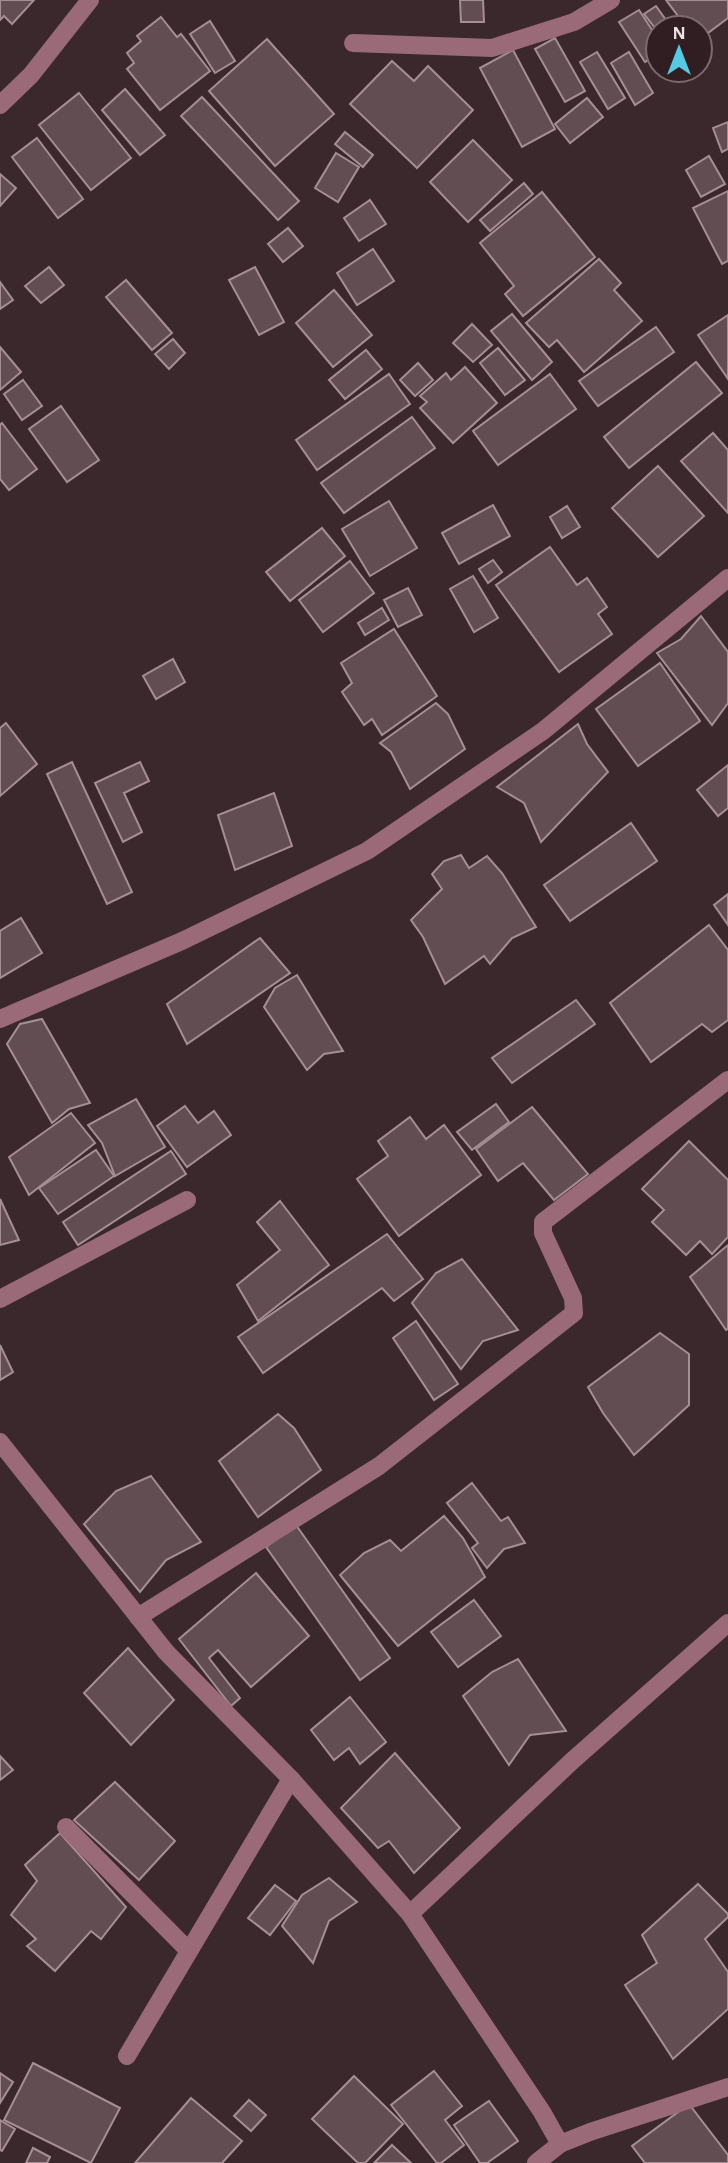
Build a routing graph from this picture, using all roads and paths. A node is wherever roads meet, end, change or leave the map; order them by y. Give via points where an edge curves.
1 (90, 0) edge
2 (611, 0) edge
3 (353, 43) dead end
4 (0, 105) edge
5 (728, 578) edge
6 (0, 1019) edge
7 (728, 1080) edge
8 (187, 1200) dead end
9 (0, 1299) edge
10 (0, 1442) edge
11 (138, 1617) junction
12 (728, 1623) edge
13 (291, 1779) junction
14 (66, 1827) dead end
15 (410, 1914) junction
16 (189, 1951) junction
17 (127, 2056) dead end
18 (728, 2087) edge
19 (560, 2144) junction
20 (536, 2163) edge

1 - 4 street via 31,75
2 - 3 street via 574,22 492,48
5 - 6 street via 543,731 367,851 182,941
7 - 11 street via 543,1222 543,1233 573,1298 574,1313 379,1466
8 - 9 street
10 - 11 street
11 - 13 street via 166,1652
12 - 15 street via 572,1761
13 - 15 street
13 - 16 street
14 - 16 street
15 - 19 street
16 - 17 street
18 - 19 street
19 - 20 street

